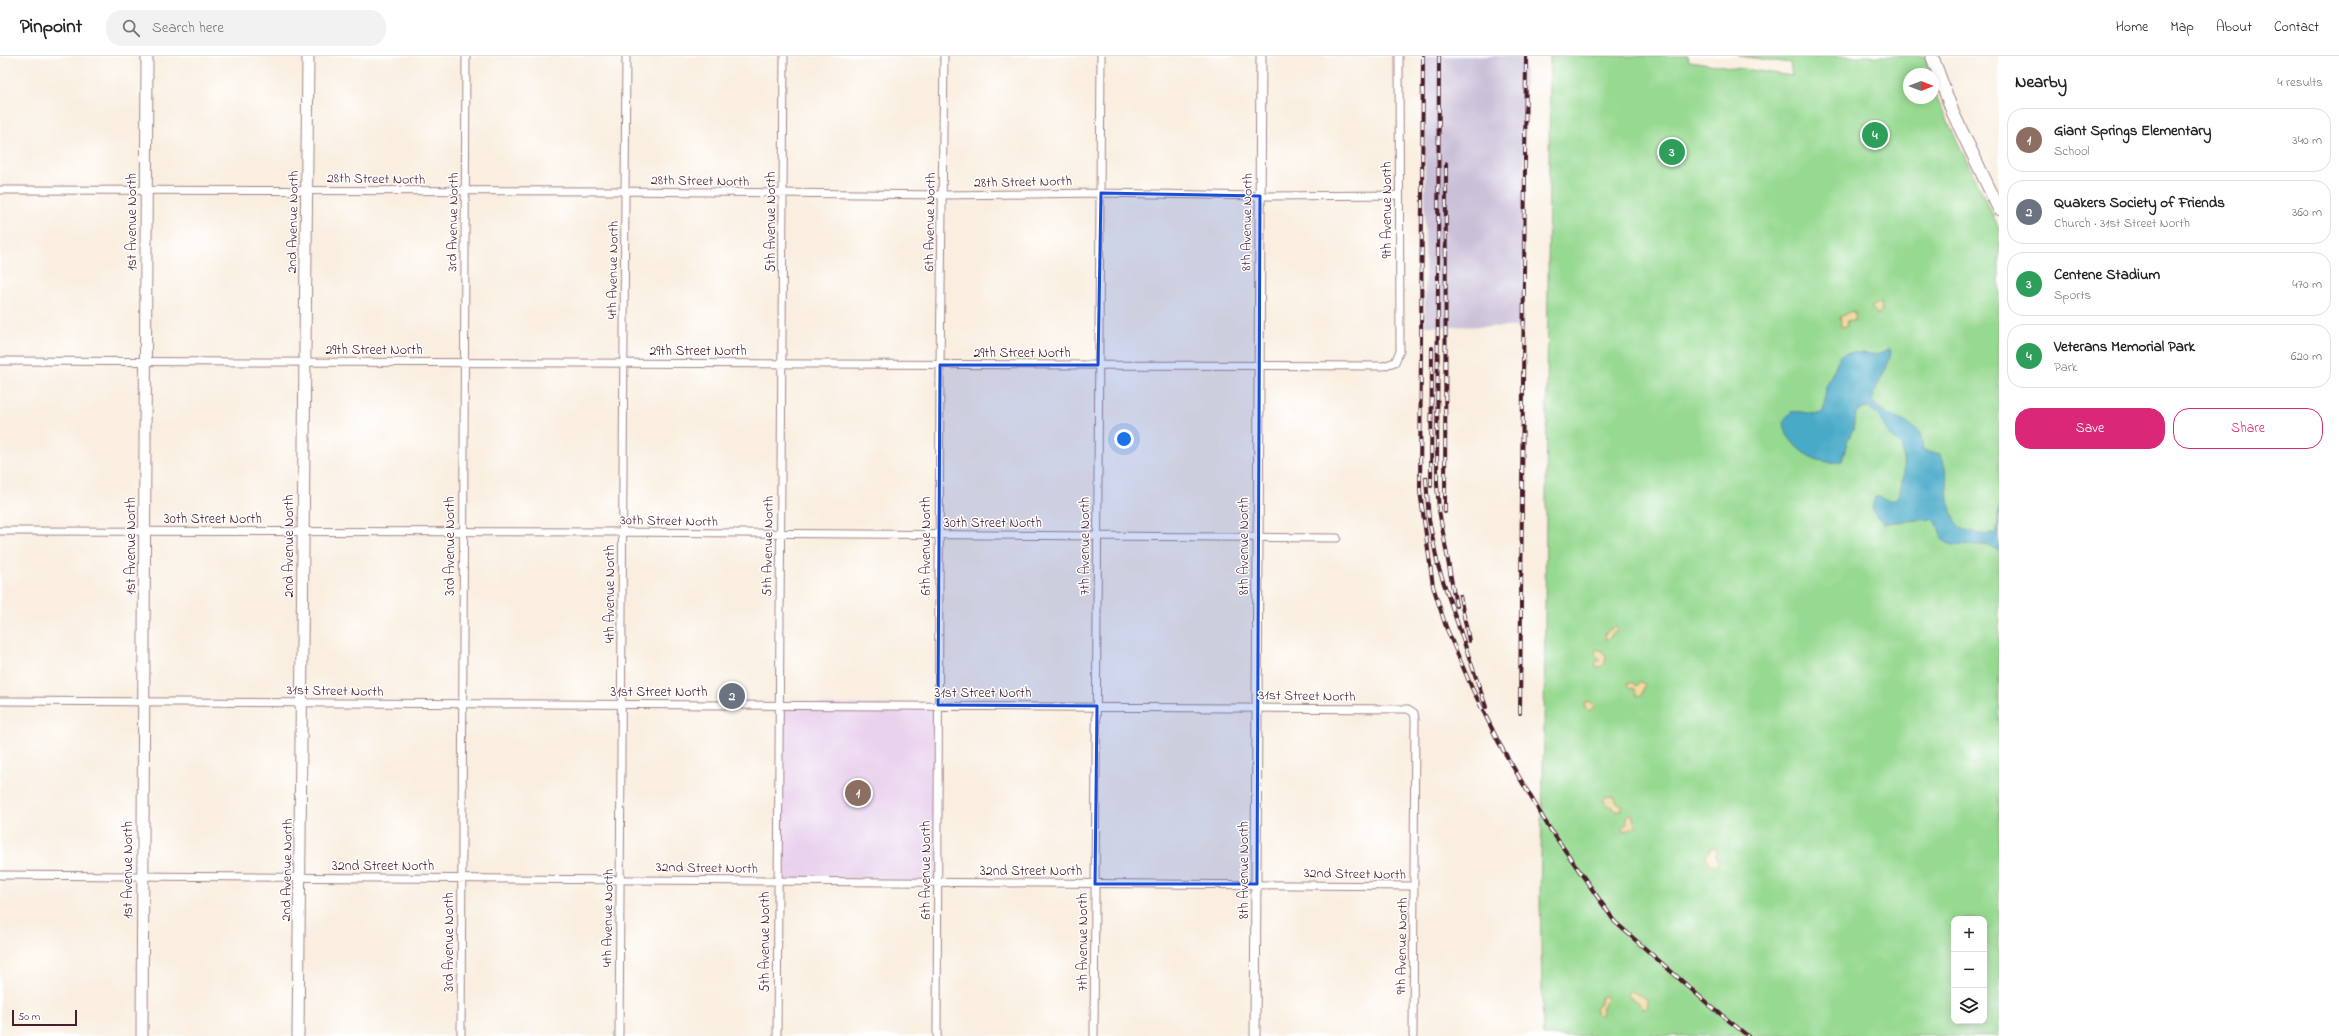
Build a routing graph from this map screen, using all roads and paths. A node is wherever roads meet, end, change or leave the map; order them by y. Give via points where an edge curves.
1 (147, 56) edge
2 (308, 56) edge
3 (466, 56) edge
4 (626, 56) edge
5 (784, 56) edge
6 (944, 56) edge
7 (1101, 56) edge
8 (1261, 56) edge
9 (1399, 56) edge
10 (1932, 56) edge
11 (0, 190) edge
12 (147, 190) junction
13 (308, 191) junction
14 (466, 192) junction
15 (625, 192) junction
16 (1101, 193) junction
17 (782, 194) junction
18 (943, 195) junction
19 (1399, 195) junction
20 (1260, 196) junction
21 (1999, 210) edge
22 (0, 361) edge
23 (145, 361) junction
24 (304, 362) junction
25 (463, 362) junction
26 (1395, 362) joint
27 (624, 363) junction
28 (782, 363) junction
29 (940, 365) junction
30 (1098, 365) junction
31 (1258, 366) junction
32 (0, 531) edge
33 (145, 531) junction
34 (303, 532) junction
35 (621, 532) junction
36 (462, 533) junction
37 (780, 534) junction
38 (938, 535) junction
39 (1098, 535) junction
40 (1257, 537) junction
41 (1337, 538) dead end
42 (0, 701) edge
43 (144, 702) junction
44 (302, 702) junction
45 (622, 703) junction
46 (462, 704) junction
47 (779, 704) junction
48 (938, 705) junction
49 (1097, 706) junction
50 (1257, 707) junction
51 (1414, 713) joint
52 (0, 875) edge
53 (142, 877) junction
54 (301, 878) junction
55 (461, 878) junction
56 (620, 879) junction
57 (778, 880) junction
58 (938, 883) junction
59 (1095, 884) junction
60 (1257, 884) junction
61 (1414, 886) junction
62 (142, 1036) edge
63 (298, 1036) edge
64 (461, 1036) edge
65 (618, 1036) edge
66 (777, 1036) edge
67 (937, 1036) edge
68 (1094, 1036) edge
69 (1256, 1036) edge
70 (1413, 1036) edge

1 - 12 main road, 1st Avenue North
2 - 13 main road, 2nd Avenue North
3 - 14 street, 3rd Avenue North
4 - 15 street, 4th Avenue North
5 - 17 street, 5th Avenue North
6 - 18 street, 6th Avenue North
7 - 16 street, 7th Avenue North
8 - 20 street, 8th Avenue North
9 - 19 street, 9th Avenue North
10 - 21 main road via 1953,113
11 - 12 street, 28th Street North
12 - 13 street, 28th Street North
12 - 23 main road, 1st Avenue North
13 - 14 street, 28th Street North
13 - 24 main road, 2nd Avenue North
14 - 15 street, 28th Street North
14 - 25 street, 3rd Avenue North
15 - 17 street, 28th Street North
15 - 27 street, 4th Avenue North
16 - 18 street, 28th Street North
16 - 20 street, 28th Street North
16 - 30 street, 7th Avenue North
17 - 18 street, 28th Street North
17 - 28 street, 5th Avenue North
18 - 29 street, 6th Avenue North
19 - 20 street, 28th Street North
19 - 26 street, 9th Avenue North via 1400,351
20 - 31 street, 8th Avenue North
22 - 23 street, 29th Street North
23 - 24 street, 29th Street North
23 - 33 main road, 1st Avenue North
24 - 25 street, 29th Street North
24 - 34 main road, 2nd Avenue North
25 - 27 street, 29th Street North
25 - 36 street, 3rd Avenue North
26 - 31 street, 29th Street North via 1383,366
27 - 28 street, 29th Street North
27 - 35 street, 4th Avenue North
28 - 29 street, 29th Street North
28 - 37 street, 5th Avenue North
29 - 30 street, 29th Street North
29 - 38 street, 6th Avenue North
30 - 31 street, 29th Street North
30 - 39 street, 7th Avenue North
31 - 40 street, 8th Avenue North
32 - 33 street, 30th Street North
33 - 34 street, 30th Street North
33 - 43 main road, 1st Avenue North
34 - 36 street, 30th Street North
34 - 44 main road, 2nd Avenue North
35 - 36 street, 30th Street North
35 - 37 street, 30th Street North
35 - 45 street, 4th Avenue North
36 - 46 street, 3rd Avenue North
37 - 38 street, 30th Street North
37 - 47 street, 5th Avenue North
38 - 39 street, 30th Street North
38 - 48 street, 6th Avenue North
39 - 40 street, 30th Street North
39 - 49 street, 7th Avenue North
40 - 41 street, 30th Street North
40 - 50 street, 8th Avenue North
42 - 43 street, 31st Street North
43 - 44 street, 31st Street North
43 - 53 main road, 1st Avenue North
44 - 46 street, 31st Street North
44 - 54 main road, 2nd Avenue North
45 - 46 street, 31st Street North
45 - 47 street, 31st Street North
45 - 56 street, 4th Avenue North
46 - 55 street, 3rd Avenue North
47 - 48 street, 31st Street North
47 - 57 street, 5th Avenue North
48 - 49 street, 31st Street North
48 - 58 street, 6th Avenue North
49 - 50 street, 31st Street North
49 - 59 street, 7th Avenue North
50 - 51 street, 31st Street North via 1408,709
50 - 60 street, 8th Avenue North
51 - 61 street, 9th Avenue North
52 - 53 street, 32nd Street North
53 - 54 street, 32nd Street North
53 - 62 main road, 1st Avenue North
54 - 55 street, 32nd Street North
54 - 63 main road, 2nd Avenue North
55 - 56 street, 32nd Street North
55 - 64 street, 3rd Avenue North
56 - 57 street, 32nd Street North
56 - 65 street, 4th Avenue North
57 - 58 street, 32nd Street North
57 - 66 street, 5th Avenue North
58 - 59 street, 32nd Street North
58 - 67 street, 6th Avenue North
59 - 60 street, 32nd Street North
59 - 68 street, 7th Avenue North
60 - 61 street, 32nd Street North
60 - 69 street, 8th Avenue North
61 - 70 street, 9th Avenue North

